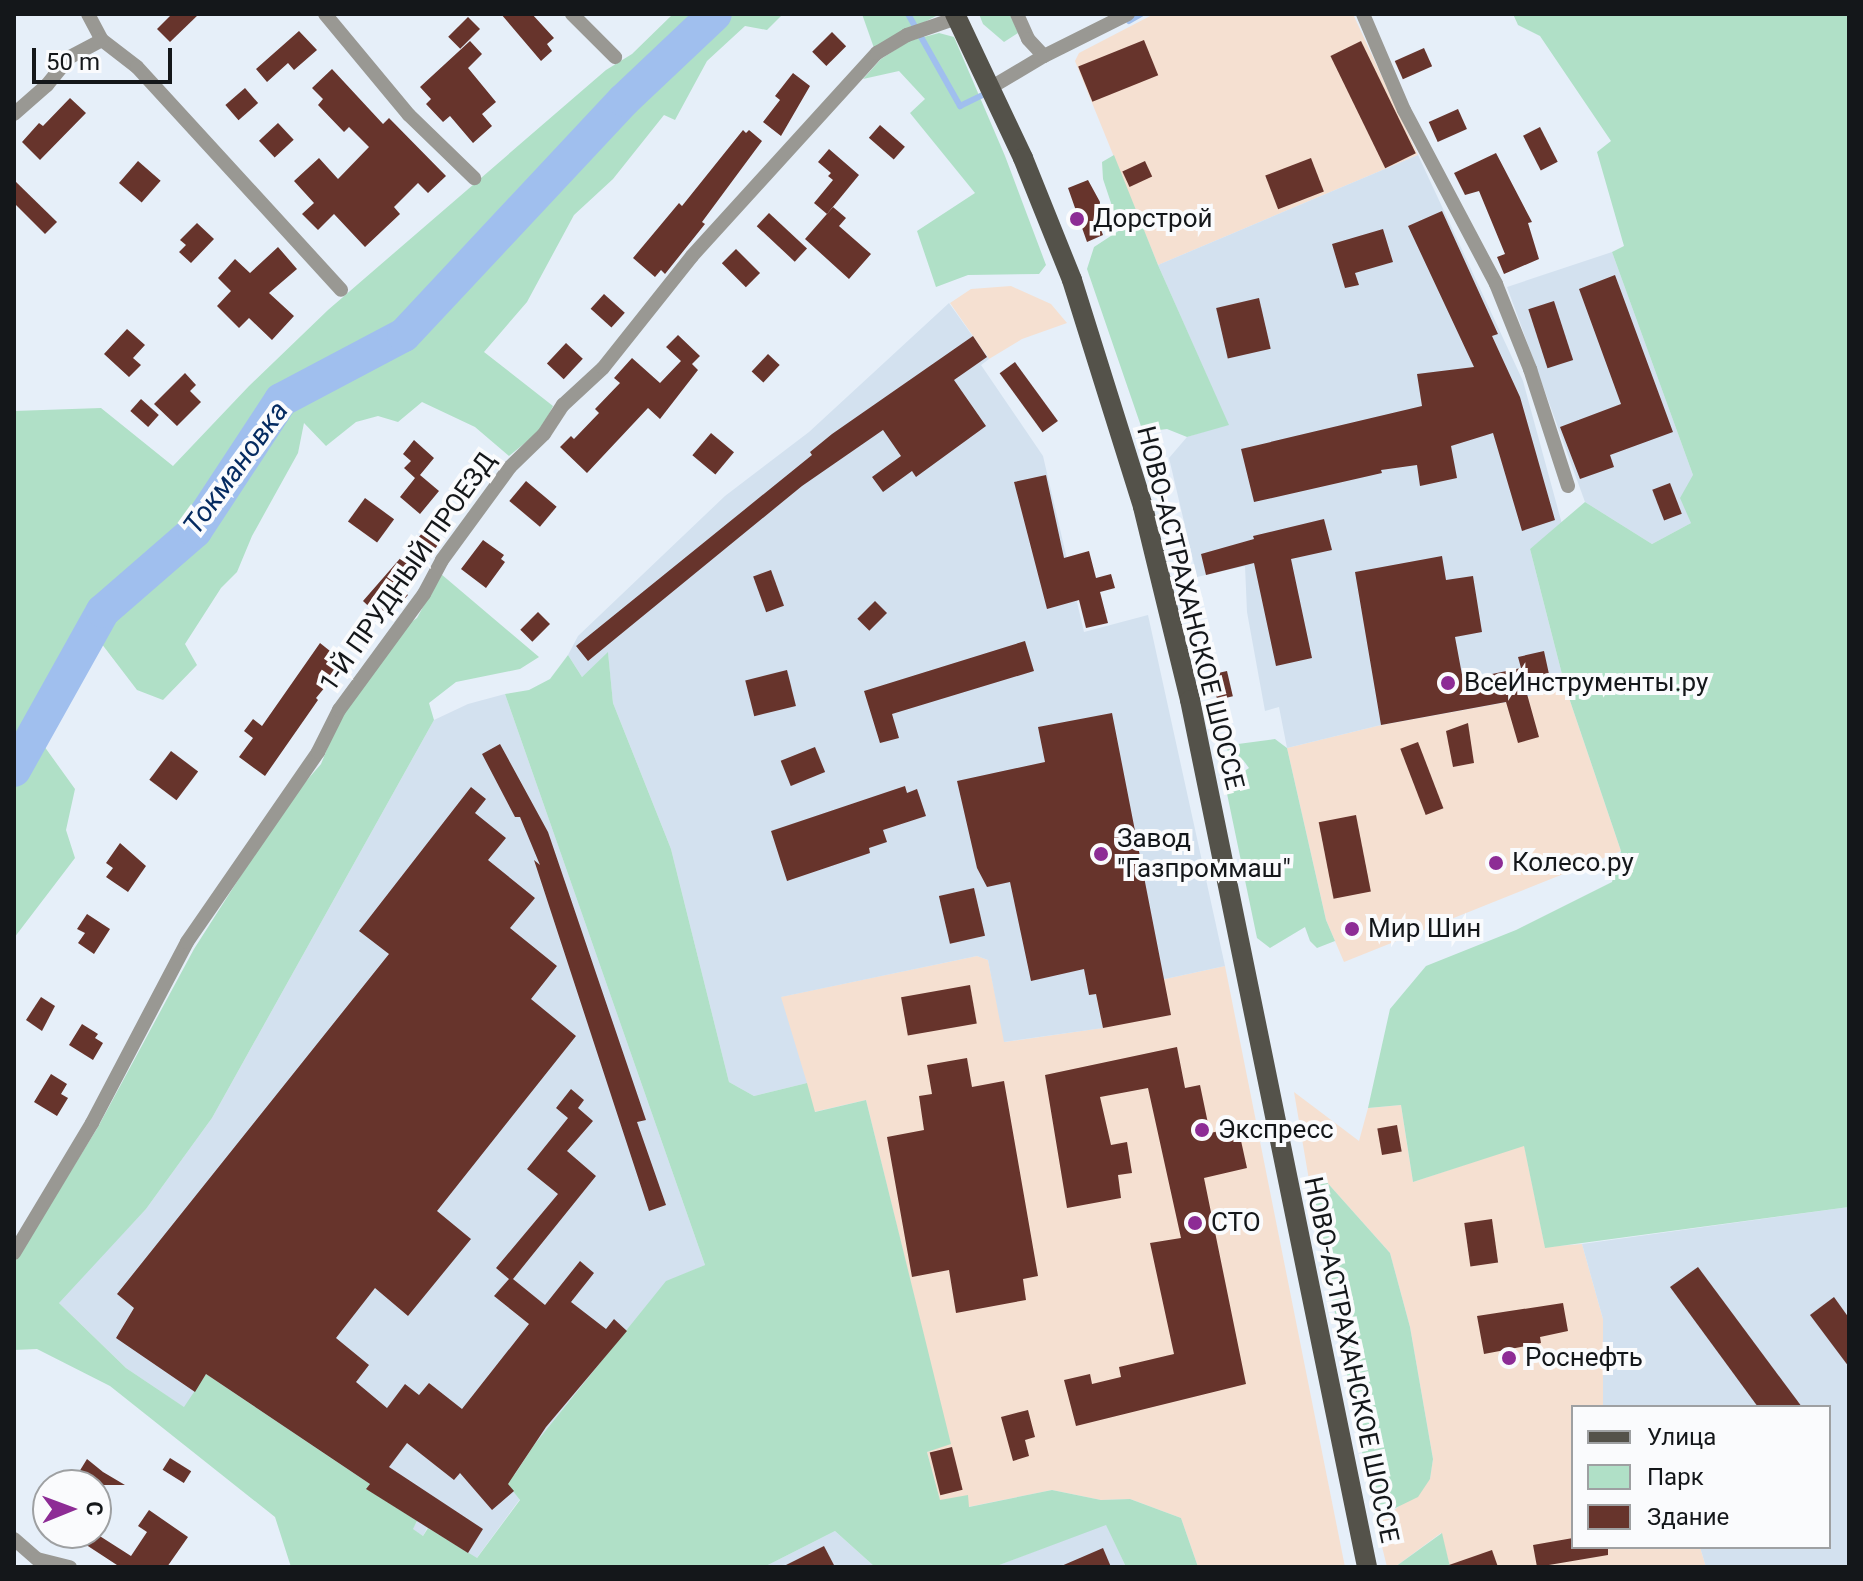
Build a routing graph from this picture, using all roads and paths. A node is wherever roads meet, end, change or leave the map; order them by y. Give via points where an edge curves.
1 (88, 14) edge
2 (325, 14) edge
3 (572, 14) edge
4 (1017, 14) edge
5 (1128, 14) edge
6 (1363, 14) edge
7 (956, 16) edge
8 (102, 40) junction
9 (1044, 56) junction
10 (615, 57) dead end
11 (990, 88) junction
12 (14, 114) edge
13 (474, 178) dead end
14 (341, 290) dead end
15 (1568, 486) dead end
16 (14, 1253) edge
17 (14, 1539) edge
18 (36, 1563) edge
19 (70, 1567) edge
20 (1367, 1567) edge

1 - 8 street
2 - 13 street via 409,115
3 - 10 street
4 - 9 street via 1028,39
5 - 9 street
6 - 15 street via 1404,110 1496,284
7 - 11 main road, НОВО-АСТРАХАНСКОЕ ШОССЕ
7 - 16 street, 1-Й ПРУДНЫЙ ПРОЕЗД via 877,53 510,467 339,710 318,752 187,942 92,1123
8 - 12 street via 70,57
8 - 14 street via 137,67
9 - 11 street
11 - 20 main road, НОВО-АСТРАХАНСКОЕ ШОССЕ via 1072,280 1143,507 1190,700
17 - 18 street
18 - 19 street

